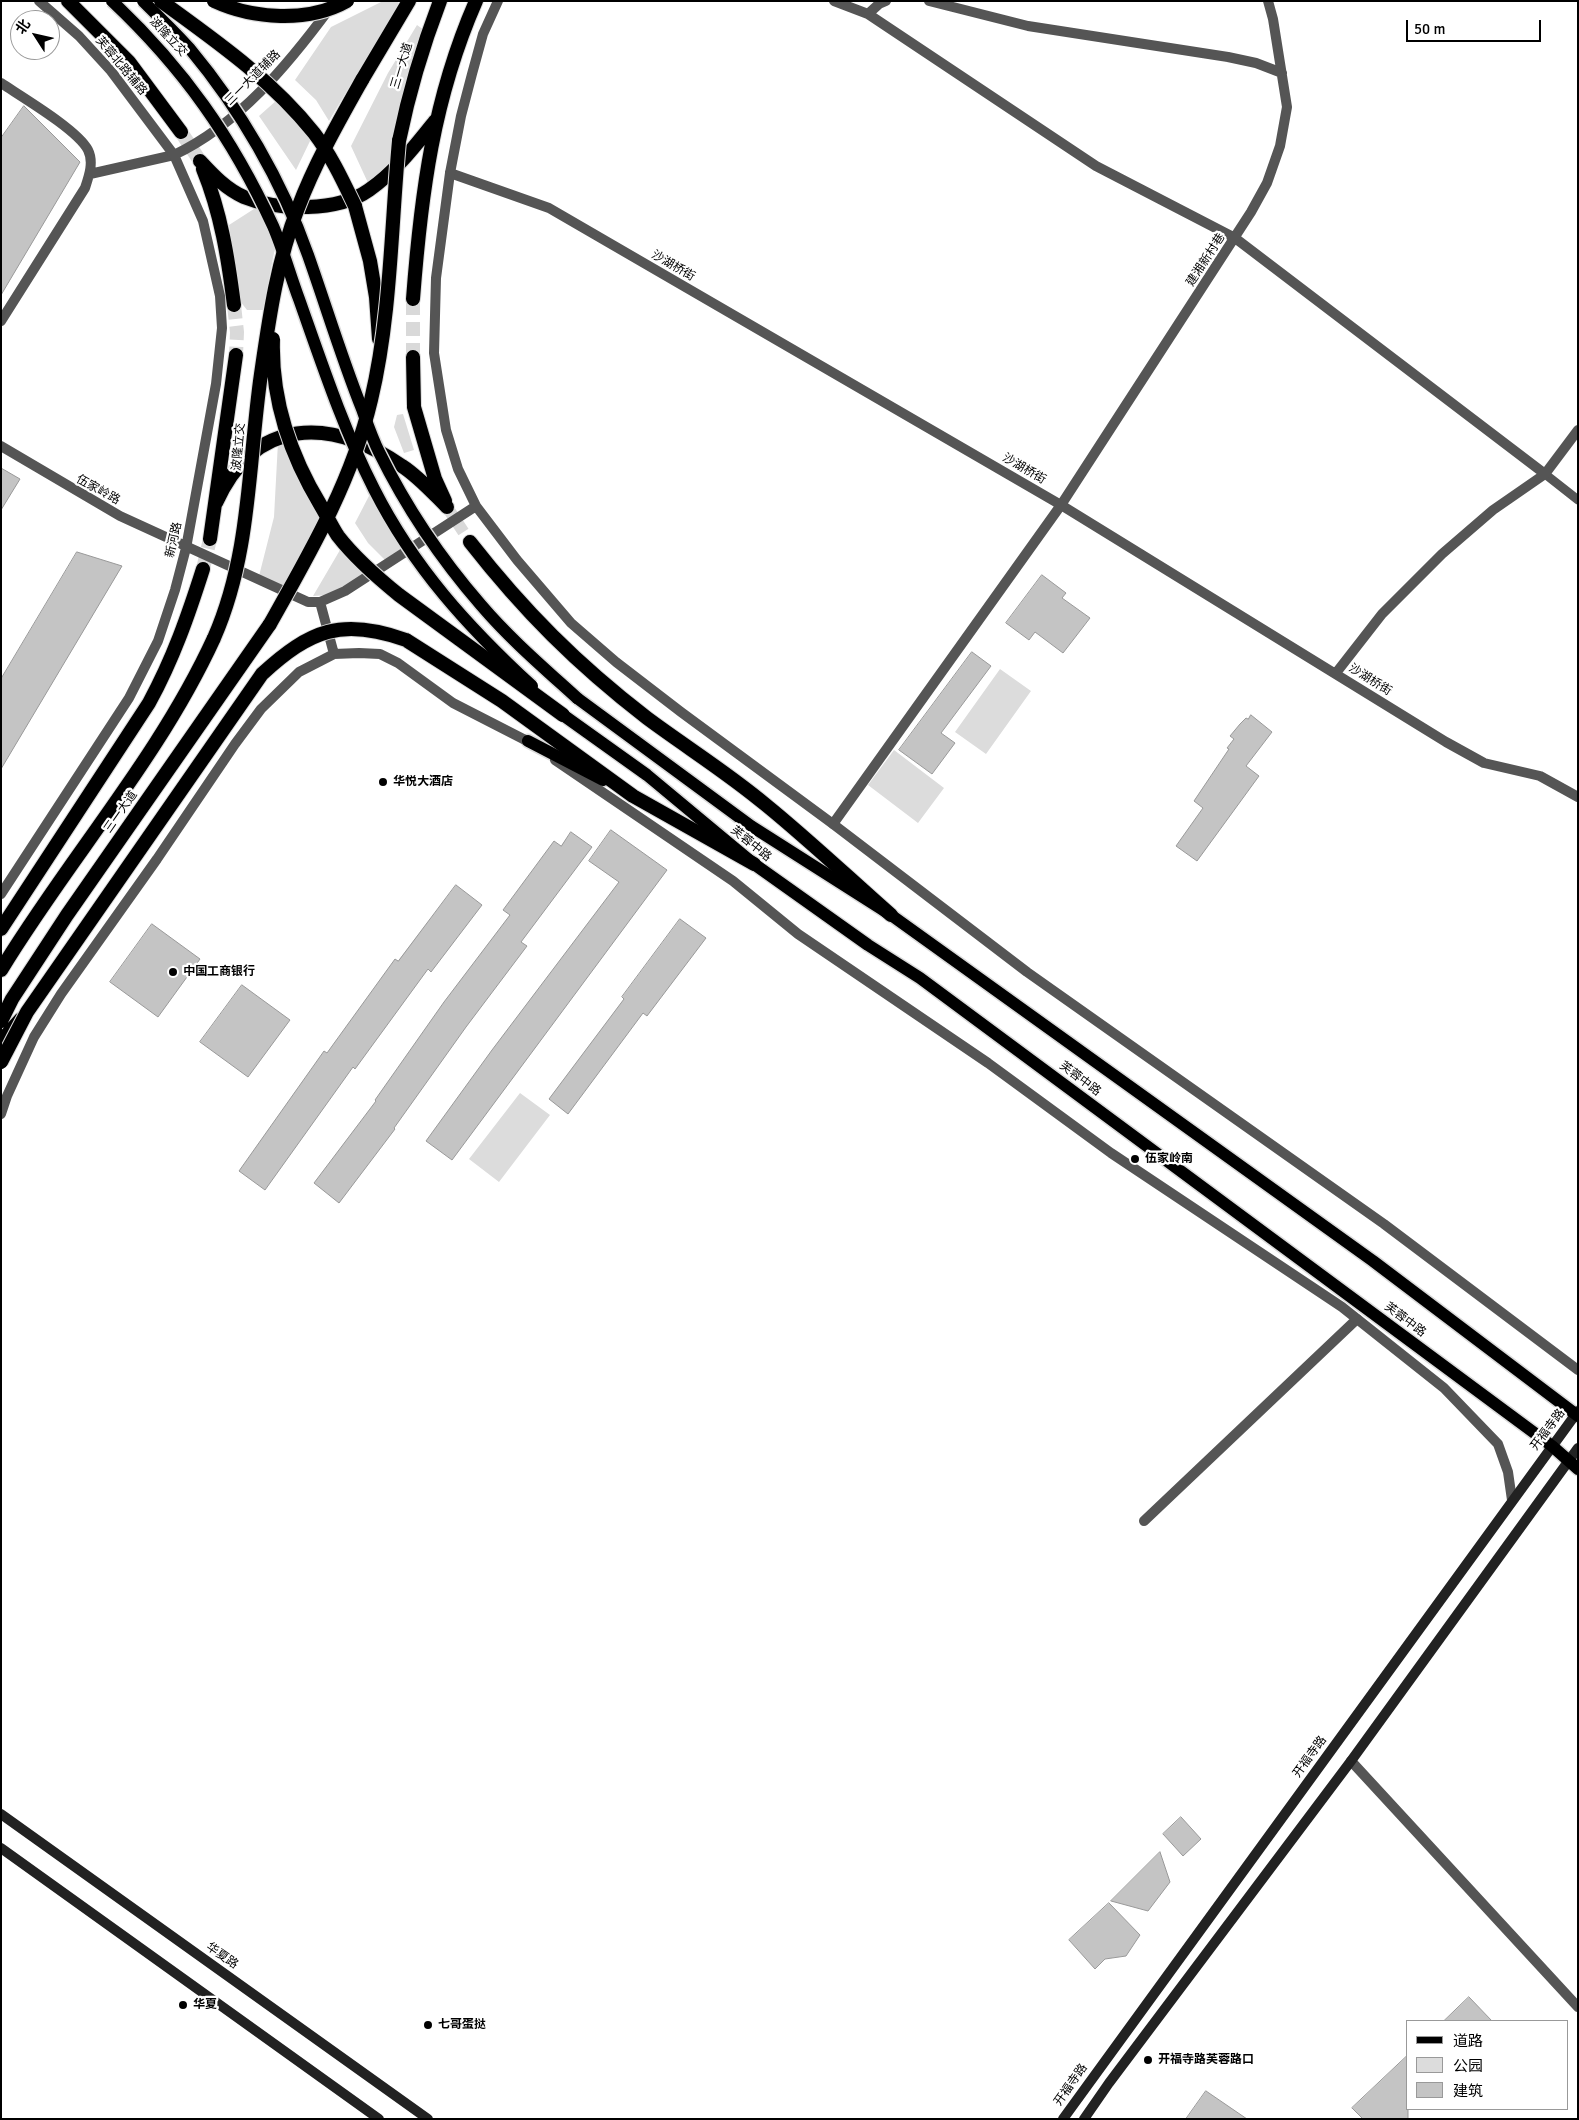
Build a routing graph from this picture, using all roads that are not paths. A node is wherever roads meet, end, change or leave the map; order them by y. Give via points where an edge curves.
1 (39, 1) edge
2 (68, 1) edge
3 (112, 1) edge
4 (143, 1) edge
5 (161, 1) edge
6 (214, 1) edge
7 (335, 1) edge
8 (347, 1) edge
9 (409, 1) edge
10 (440, 1) edge
11 (476, 1) edge
12 (498, 1) edge
13 (834, 1) edge
14 (886, 1) edge
15 (929, 1) edge
16 (1268, 1) edge
17 (868, 14) junction
18 (1282, 73) junction
19 (362, 80) joint
20 (1, 82) edge
21 (436, 120) junction
22 (181, 132) tunnel mouth
23 (174, 155) junction
24 (450, 172) junction
25 (90, 174) junction
26 (1235, 238) junction
27 (276, 286) junction
28 (413, 299) tunnel mouth
29 (234, 305) tunnel mouth
30 (1, 321) edge
31 (379, 350) junction
32 (236, 355) tunnel mouth
33 (413, 357) tunnel mouth
34 (1578, 430) edge
35 (1, 446) edge
36 (1545, 474) junction
37 (1578, 500) edge
38 (216, 502) junction
39 (1061, 505) junction
40 (476, 506) junction
41 (210, 539) tunnel mouth
42 (470, 542) tunnel mouth
43 (186, 548) junction
44 (203, 569) tunnel mouth
45 (320, 602) junction
46 (214, 638) joint
47 (334, 654) junction
48 (1336, 673) junction
49 (577, 698) joint
50 (563, 715) junction
51 (528, 740) junction
52 (633, 796) junction
53 (1578, 797) edge
54 (833, 824) junction
55 (754, 864) junction
56 (1, 894) edge
57 (891, 915) junction
58 (1, 929) edge
59 (1, 970) edge
60 (28, 1012) junction
61 (1, 1021) edge
62 (1, 1041) edge
63 (1, 1062) edge
64 (1, 1114) edge
65 (1357, 1319) junction
66 (1578, 1370) edge
67 (1577, 1414) edge
68 (1552, 1446) junction
69 (1578, 1448) edge
70 (1573, 1465) edge
71 (1512, 1500) junction
72 (1144, 1521) dead end
73 (1351, 1761) junction
74 (1, 1814) edge
75 (1, 1848) edge
76 (1578, 2007) edge
77 (379, 2119) edge
78 (428, 2119) edge
79 (1063, 2119) edge
80 (1084, 2119) edge

1 - 23 street, 芙蓉北路辅路 via 79,36 111,71
2 - 22 highway via 129,62
3 - 50 main road, 波隆立交, bridge via 172,62 207,108 244,168 273,227 345,428 399,533 458,613
4 - 49 main road, 波隆立交, bridge via 189,48 221,88 253,139 307,253 378,450 406,502 442,556 481,605
5 - 31 highway, bridge via 234,55 279,94 314,134 336,168 355,206 370,261
6 - 8 highway, bridge via 247,12 293,16 318,12
7 - 23 street, 三一大道辅路 via 287,63 244,107 210,135
9 - 19 highway, 三一大道
10 - 31 highway, 三一大道, bridge via 408,94 399,141 390,271
11 - 21 highway via 451,64
12 - 24 street via 483,34
13 - 17 street
14 - 17 street
15 - 18 street via 1028,26 1228,57
16 - 18 street, 建湘新村巷
17 - 26 street via 1096,166
18 - 26 street, 建湘新村巷 via 1287,107 1280,146 1267,183
19 - 27 highway, 波隆立交, bridge via 338,122 297,209
20 - 25 street via 81,141 88,151
21 - 28 highway via 419,228
21 - 29 highway via 405,158 368,191 343,202 323,206 268,204 244,197 217,179 200,162 223,230
23 - 25 street, 三一大道辅路
23 - 43 street, 新河路 via 203,221 220,296 222,328 216,384
24 - 39 street, 沙湖桥街 via 549,208
24 - 40 street via 436,278 434,353 446,430 458,469
25 - 30 street via 85,188
26 - 36 street
26 - 39 street, 建湘新村巷
27 - 46 highway, 波隆立交, bridge via 261,375 245,528 230,596
27 - 50 highway, bridge via 274,373 283,424 304,479 338,536 399,595
31 - 61 highway, 三一大道, bridge via 371,400 343,486 270,624 67,915
32 - 38 highway
33 - 38 highway via 414,406 435,479 447,506 418,478 388,457 344,437 321,432 302,432 267,443 246,457 233,471
34 - 36 street
35 - 43 street, 伍家岭路 via 120,516
36 - 37 lane
36 - 48 street via 1493,510 1442,554 1382,614
38 - 41 highway
39 - 48 street, 沙湖桥街
39 - 54 street, 建湘新村巷
40 - 45 street via 346,592
40 - 54 street via 571,623 681,712
42 - 57 highway via 547,632 588,670 765,804
43 - 45 street, 伍家岭路 via 308,602
43 - 56 street, 新河路 via 158,641 129,698
44 - 58 highway via 168,668
45 - 47 street
46 - 59 highway, 三一大道 via 185,697 153,747
47 - 51 street via 380,654 398,663 453,703
47 - 64 street via 299,672 281,688 235,744 39,1030
48 - 53 street, 沙湖桥街 via 1484,763 1540,776
49 - 57 main road, 芙蓉中路 via 751,826
50 - 55 main road, 芙蓉中路 via 647,774
51 - 52 main road
51 - 65 street via 733,881 798,934
52 - 55 highway
52 - 60 highway, bridge via 502,701 406,640 362,628 336,630 308,638 286,652 262,674
54 - 66 street via 1027,972 1384,1224
55 - 68 main road, 芙蓉中路 via 927,984
57 - 67 main road, 芙蓉中路 via 1374,1261
60 - 62 highway, bridge
60 - 63 highway, bridge
65 - 71 street via 1444,1388 1498,1444 1508,1472
65 - 72 street
67 - 68 main road, 开福寺路
68 - 70 main road, 芙蓉中路
68 - 71 main road, 开福寺路
69 - 70 main road
70 - 73 main road
71 - 79 main road, 开福寺路
73 - 76 street
73 - 80 main road
74 - 78 main road, 华夏路
75 - 77 main road

